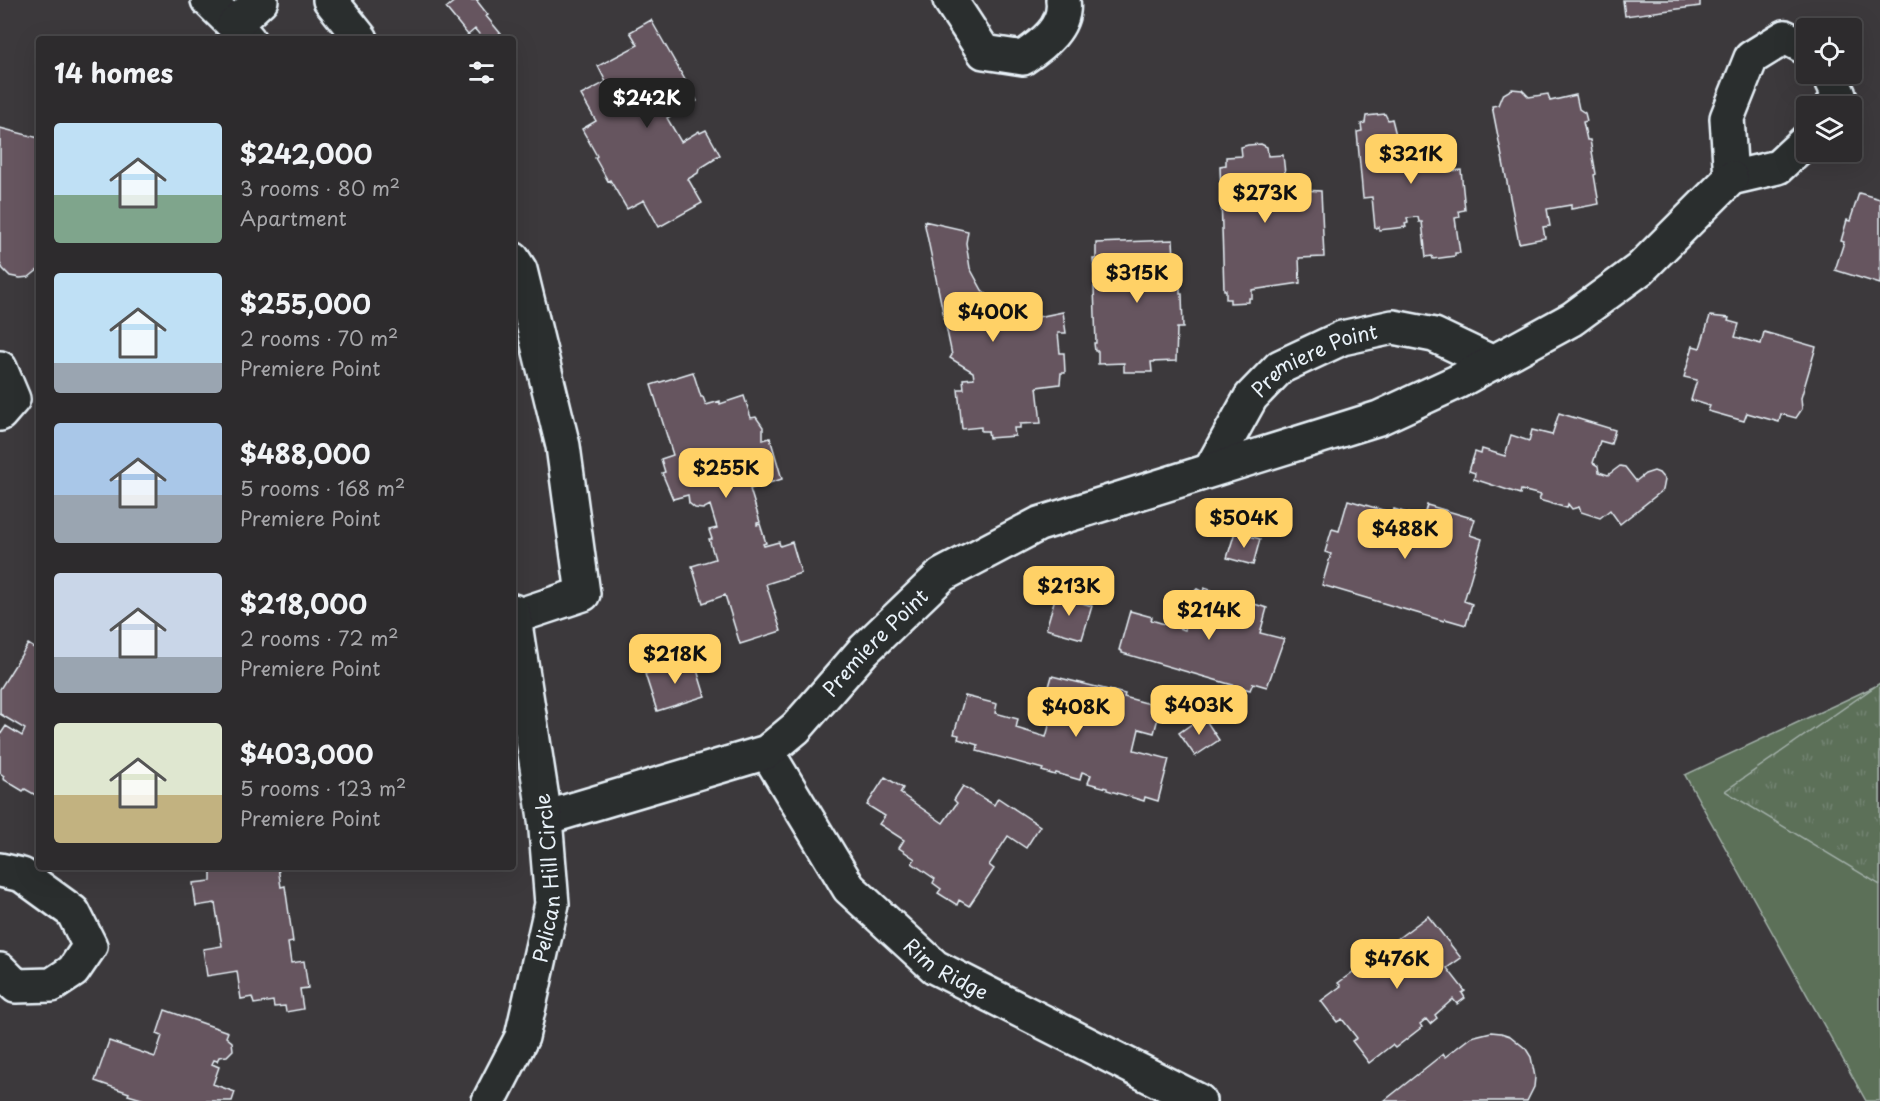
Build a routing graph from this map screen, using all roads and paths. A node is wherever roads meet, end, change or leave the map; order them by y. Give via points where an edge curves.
1 (208, 0) edge
2 (261, 0) edge
3 (330, 0) edge
4 (950, 0) edge
5 (1063, 0) edge
6 (241, 32) edge
7 (359, 36) edge
8 (1796, 43) edge
9 (1796, 150) edge
10 (1731, 178) junction
11 (516, 264) edge
12 (1493, 363) junction
13 (0, 368) edge
14 (0, 414) edge
15 (1211, 469) junction
16 (516, 613) edge
17 (516, 627) edge
18 (767, 752) junction
19 (545, 818) junction
20 (0, 870) edge
21 (0, 969) edge
22 (489, 1101) edge
23 (1199, 1101) edge

1 - 6 street
2 - 6 street
3 - 7 street
4 - 5 street via 984,52 1023,58 1049,40 1065,11
8 - 10 street via 1785,37 1751,58 1726,118
9 - 10 street via 1778,167
10 - 12 street, Premiere Point via 1640,270 1572,319
11 - 16 street via 563,446 583,594
12 - 15 street, Premiere Point via 1378,418
12 - 15 street, Premiere Point via 1434,335 1393,327 1342,338 1280,367 1251,397
13 - 14 street via 13,399
15 - 18 street, Premiere Point via 1039,524 942,576 864,650 796,728
17 - 19 street, Pelican Hill Circle
18 - 19 street, Premiere Point
18 - 23 street, Rim Ridge via 849,888 935,967
19 - 22 street, Pelican Hill Circle via 552,904 522,1037
20 - 21 street via 22,875 73,912 90,946 73,971 52,985 16,986

